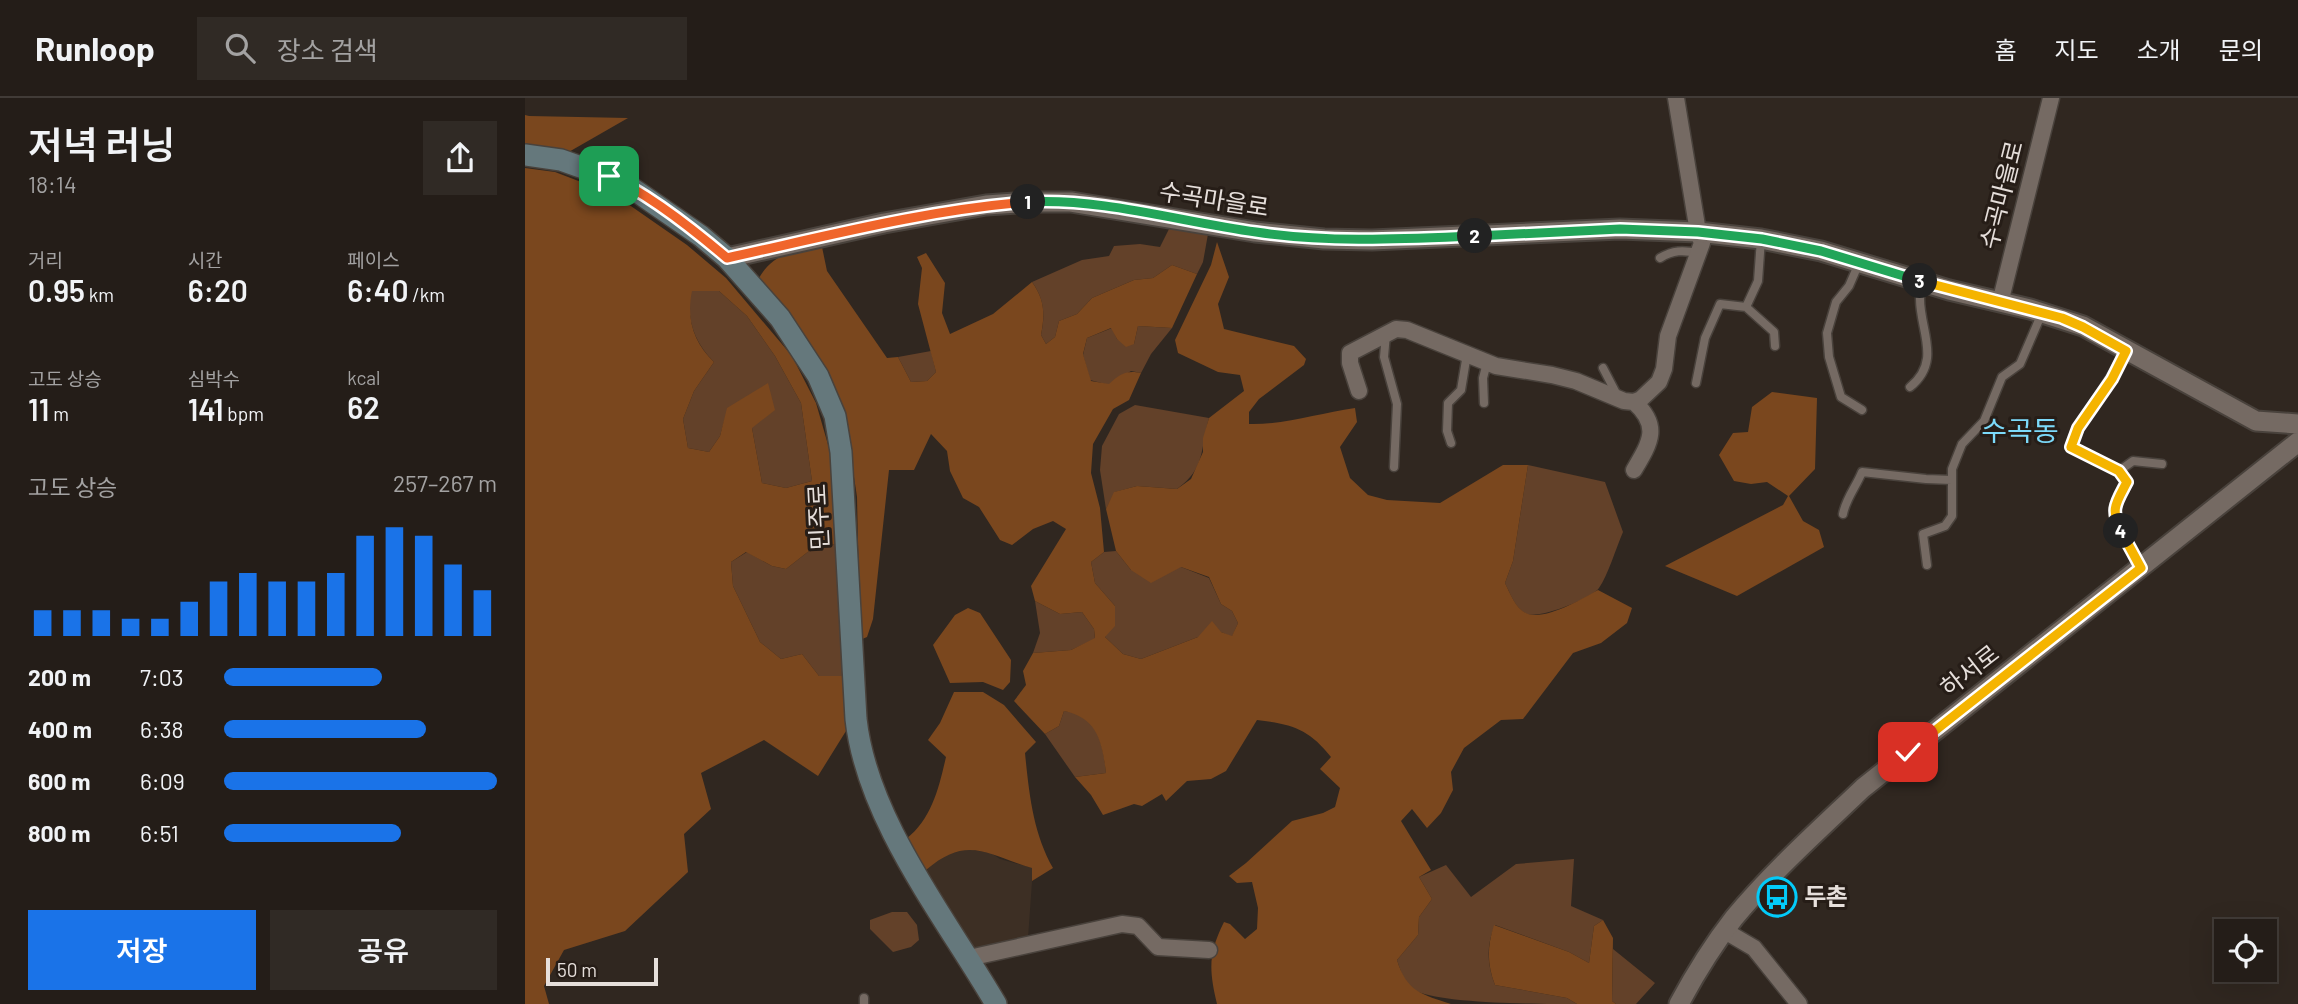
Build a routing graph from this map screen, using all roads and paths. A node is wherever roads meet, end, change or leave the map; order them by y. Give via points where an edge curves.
1 (1676, 98) edge
2 (2050, 98) edge
3 (525, 155) edge
4 (1698, 232) junction
5 (1762, 239) junction
6 (1699, 253) junction
7 (727, 258) junction
8 (1660, 258) dead end
9 (1859, 263) junction
10 (1922, 282) junction
11 (2000, 303) junction
12 (1746, 307) junction
13 (2043, 313) junction
14 (1386, 334) junction
15 (1775, 346) dead end
16 (2126, 351) junction
17 (1467, 354) junction
18 (1487, 363) junction
19 (1603, 368) dead end
20 (1696, 383) dead end
21 (1910, 387) dead end
22 (1359, 391) dead end
23 (1615, 398) junction
24 (1634, 402) junction
25 (1484, 403) dead end
26 (1862, 410) dead end
27 (2298, 424) edge
28 (2298, 442) edge
29 (1451, 443) dead end
30 (2162, 464) dead end
31 (1394, 467) dead end
32 (1634, 470) dead end
33 (2119, 471) junction
34 (1952, 480) junction
35 (1843, 514) dead end
36 (1927, 565) dead end
37 (2141, 568) junction
38 (1725, 931) junction
39 (1209, 950) dead end
40 (969, 958) junction
41 (989, 999) edge
42 (1679, 1004) edge
43 (1799, 1004) edge

1 - 4 street
2 - 11 street, 수곡마을로
3 - 7 main road, 민주로 via 561,160 623,182
4 - 5 street, 수곡마을로
4 - 6 street
4 - 7 street, 수곡마을로 via 1620,229 1324,239 1070,202 1031,202 884,223
5 - 9 street, 수곡마을로
5 - 12 lane via 1758,281
6 - 8 lane via 1669,252
6 - 24 street via 1668,336 1659,383
7 - 40 main road, 민주로 via 798,344 835,416 845,492 860,743 886,818
9 - 10 street, 수곡마을로
9 - 26 lane via 1836,302 1828,333 1829,357 1842,397
10 - 11 street, 수곡마을로
10 - 21 lane via 1920,299 1929,352 1921,378
11 - 13 street, 수곡마을로
12 - 15 lane via 1774,332
12 - 20 lane via 1720,304 1705,338
13 - 16 street, 수곡마을로 via 2083,327
13 - 34 lane via 2020,364 2002,377 1984,421 1962,444
14 - 17 street via 1407,330
14 - 22 street via 1350,353
14 - 31 lane via 1384,358 1397,404
16 - 27 street, 수곡마을로 via 2256,421
16 - 33 lane via 2071,447
17 - 18 street
17 - 29 lane via 1461,390 1448,403
18 - 23 street via 1576,382
18 - 25 lane
19 - 23 lane
23 - 24 street
24 - 32 street via 1647,413 1651,431
28 - 37 street, 하서로
30 - 33 lane via 2133,461
33 - 37 lane via 2127,482 2114,506 2114,517
34 - 35 lane via 1862,472
34 - 36 lane via 1952,516 1945,526 1923,534
37 - 38 street, 하서로 via 1863,789 1762,887
38 - 42 street, 하서로
38 - 43 street via 1754,948
39 - 40 street via 1158,947 1138,926 1122,924
40 - 41 main road, 민주로

